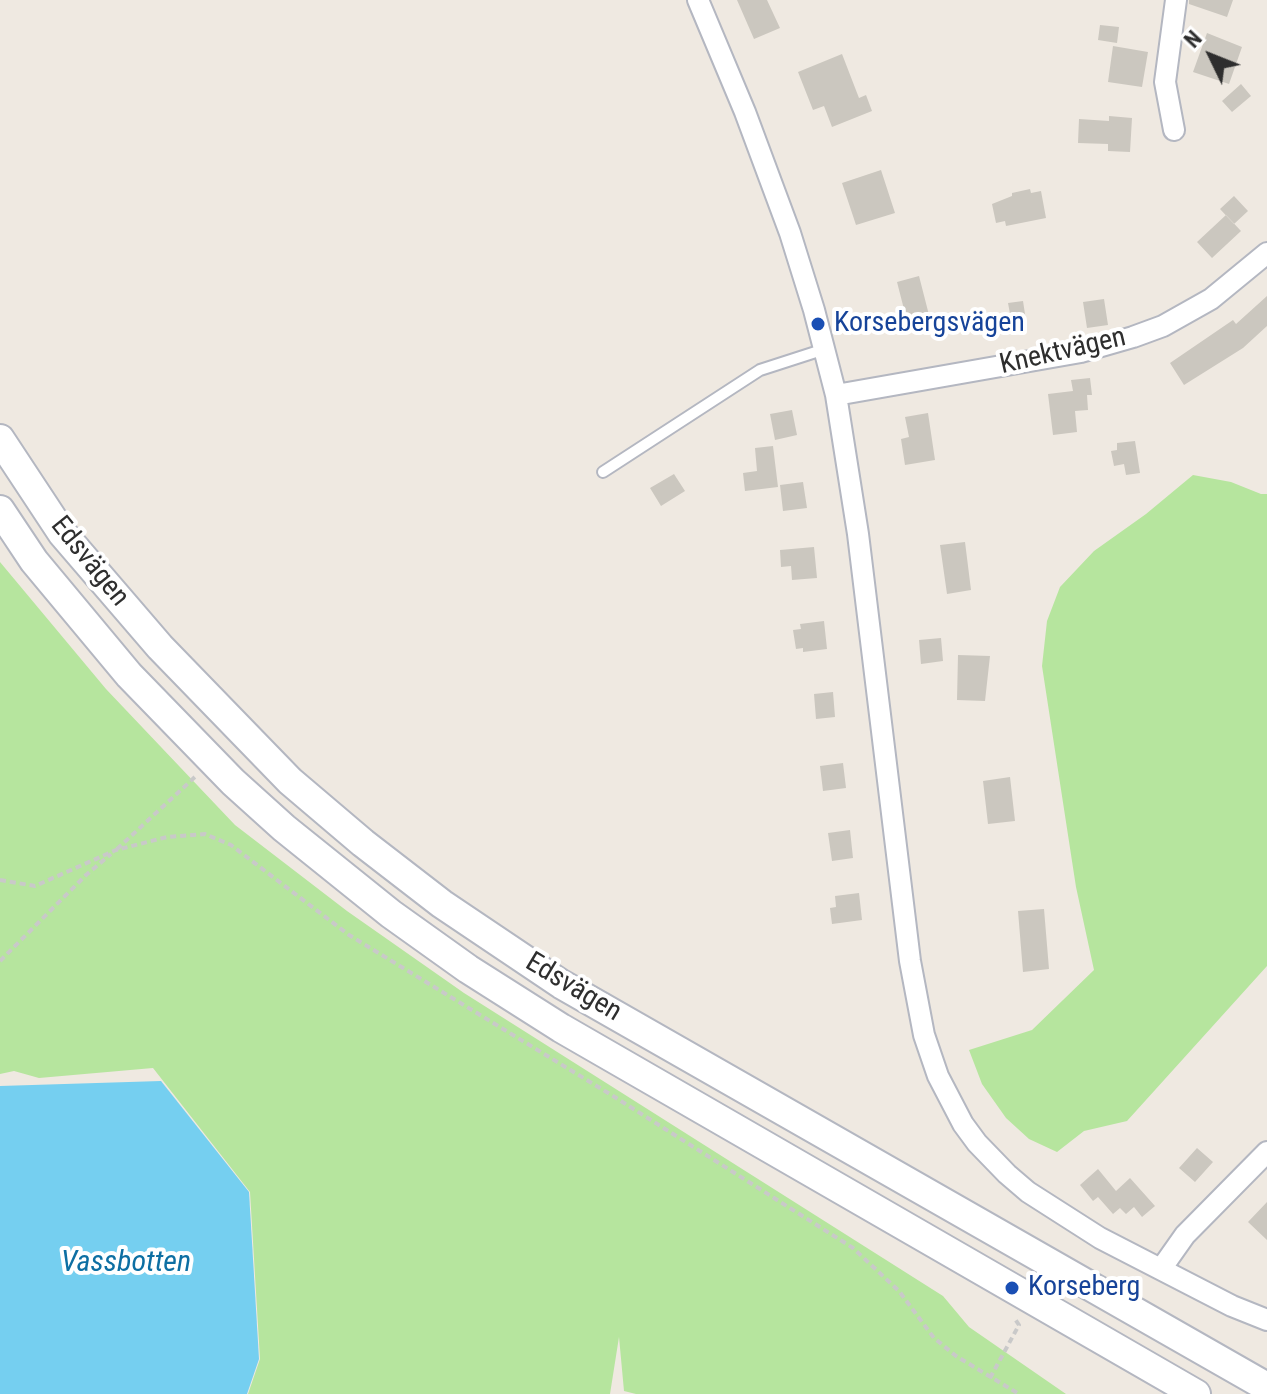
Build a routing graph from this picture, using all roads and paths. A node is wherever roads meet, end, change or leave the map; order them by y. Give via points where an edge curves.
1 (698, 0) edge
2 (1176, 0) edge
3 (1174, 130) dead end
4 (1267, 253) edge
5 (825, 349) junction
6 (836, 395) junction
7 (0, 439) edge
8 (603, 472) dead end
9 (0, 510) edge
10 (213, 761) junction
11 (116, 850) junction
12 (0, 880) edge
13 (0, 961) edge
14 (1267, 1152) edge
15 (1161, 1269) junction
16 (1015, 1319) dead end
17 (1267, 1320) edge
18 (990, 1378) junction
19 (1267, 1387) edge
20 (1019, 1394) edge
21 (1196, 1394) edge

1 - 5 street via 764,161
2 - 3 street via 1165,82
4 - 6 street, Knektvägen via 1211,299 1133,337 1081,352
5 - 6 street
5 - 8 lane via 760,370
6 - 15 street via 910,961 931,1060 963,1124 1007,1174 1063,1216
7 - 19 main road, Edsvägen via 62,533 170,659 290,781 442,904 574,991
9 - 10 main road, Edsvägen via 34,561 129,675
10 - 11 path
10 - 21 main road, Edsvägen via 284,828 468,969 561,1028
11 - 12 path via 35,886
11 - 13 path
11 - 18 path via 205,834 231,845 349,935 853,1248 899,1291 934,1338
14 - 15 street via 1185,1235
15 - 17 street
16 - 18 path via 1019,1325
18 - 20 path

